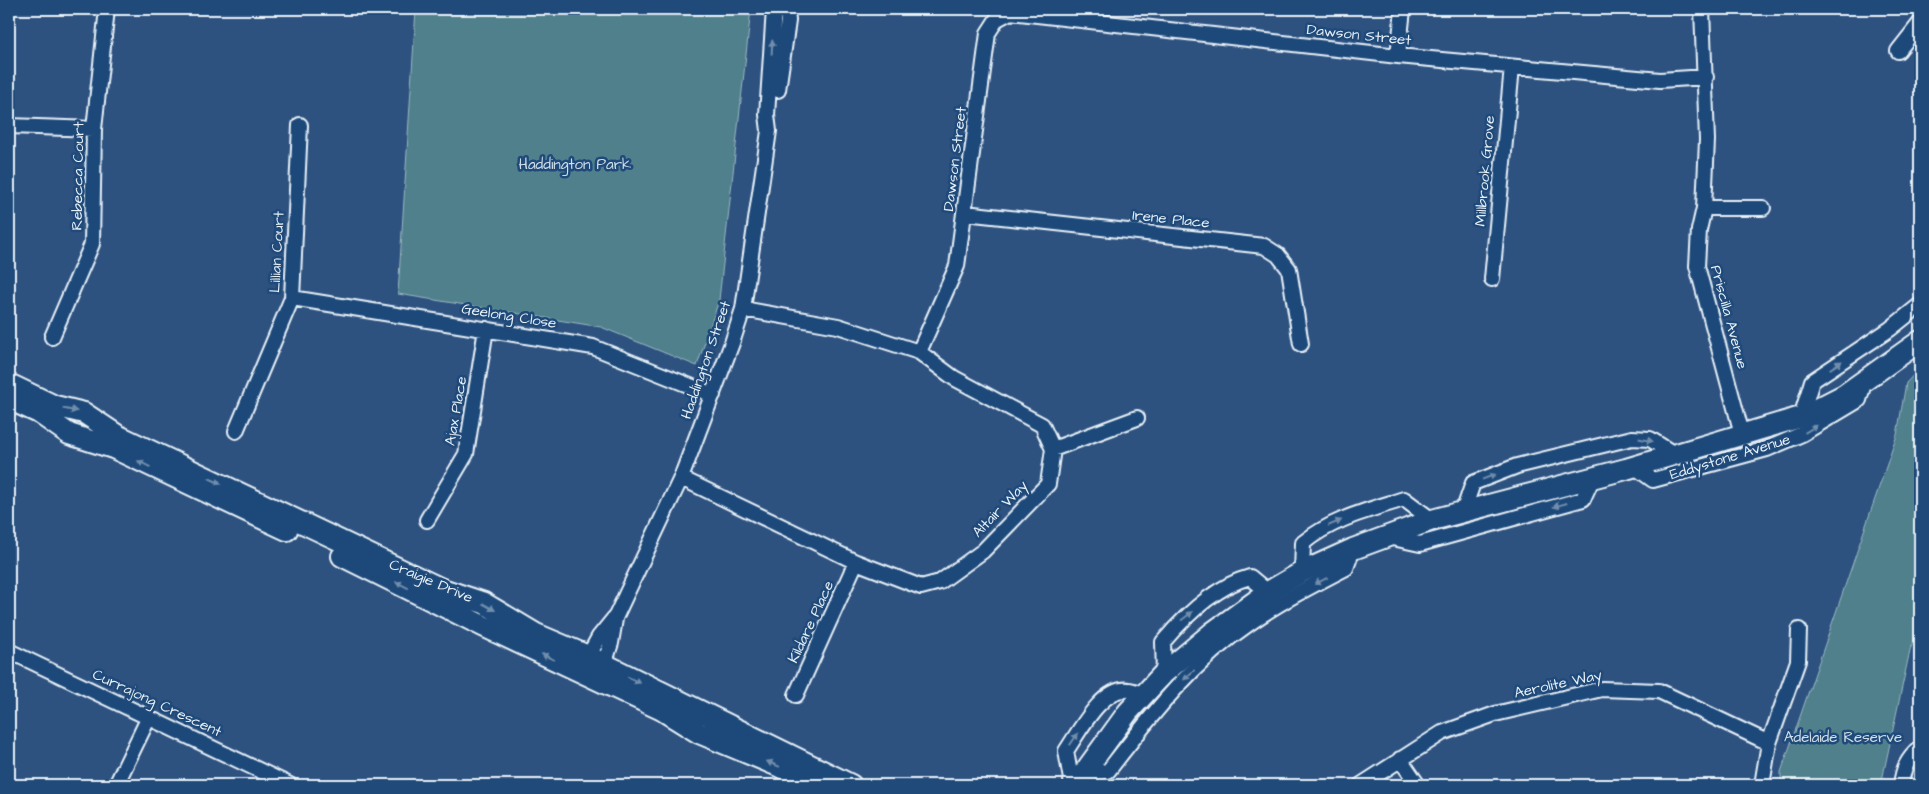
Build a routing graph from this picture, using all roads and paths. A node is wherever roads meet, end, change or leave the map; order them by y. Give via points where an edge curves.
1 (107, 9) edge
2 (774, 9) edge
3 (787, 9) edge
4 (1403, 9) edge
5 (1702, 9) edge
6 (1009, 10) edge
7 (1920, 23) edge
8 (1898, 51) dead end
9 (1398, 56) junction
10 (1512, 66) junction
11 (1706, 77) junction
12 (300, 125) dead end
13 (9, 126) edge
14 (94, 129) junction
15 (769, 131) junction
16 (1704, 208) junction
17 (1763, 208) dead end
18 (965, 212) junction
19 (1492, 279) dead end
20 (292, 298) junction
21 (1920, 305) edge
22 (743, 310) junction
23 (486, 329) junction
24 (52, 337) dead end
25 (1920, 341) edge
26 (1301, 344) dead end
27 (919, 352) junction
28 (1865, 380) junction
29 (9, 384) edge
30 (713, 395) junction
31 (9, 399) edge
32 (1801, 417) junction
33 (1137, 418) dead end
34 (236, 430) dead end
35 (1742, 434) junction
36 (1053, 450) junction
37 (1674, 454) junction
38 (1635, 467) junction
39 (1593, 477) junction
40 (681, 478) junction
41 (1463, 512) junction
42 (427, 520) dead end
43 (1432, 520) junction
44 (1387, 536) junction
45 (1353, 549) junction
46 (856, 562) junction
47 (1302, 572) junction
48 (1268, 592) junction
49 (1798, 630) dead end
50 (9, 651) edge
51 (592, 668) junction
52 (1164, 673) junction
53 (796, 695) dead end
54 (1144, 696) junction
55 (149, 717) junction
56 (1769, 743) junction
57 (1920, 748) edge
58 (1400, 759) junction
59 (1076, 782) edge
60 (116, 785) edge
61 (290, 785) edge
62 (817, 785) edge
63 (851, 785) edge
64 (1361, 785) edge
65 (1418, 785) edge
66 (1762, 785) edge
67 (1901, 785) edge

1 - 14 street, Rebecca Court
15 -> 2 street, Haddington Street via 767,115
3 - 15 street via 776,110
4 - 9 street
5 - 11 street, Priscilla Avenue
6 - 9 street, Dawson Street
6 - 18 street, Dawson Street via 997,19 988,33
7 - 8 street
9 - 10 street, Dawson Street
10 - 11 street, Dawson Street via 1660,80
10 - 19 street, Millbrook Grove
11 - 16 street, Priscilla Avenue
12 - 20 street, Lillian Court
13 - 14 street
14 - 24 street, Rebecca Court via 92,244
15 - 22 street, Haddington Street
16 - 17 street
16 - 35 street, Priscilla Avenue via 1697,266
18 - 26 street, Irene Place via 1264,246 1290,269
18 - 27 street, Dawson Street via 957,266
20 - 23 street, Geelong Close
20 - 34 street, Lillian Court
32 -> 21 street, Eddystone Avenue via 1812,381
22 - 27 street via 838,326
22 - 30 street, Haddington Street
23 - 30 street, Geelong Close via 593,347
23 - 42 street, Ajax Place via 466,454
25 - 28 main road, Eddystone Avenue
27 - 36 street via 954,378 1042,425
28 - 32 main road, Eddystone Avenue via 1844,396
38 -> 28 street, Eddystone Avenue via 1653,480 1767,448 1802,434 1859,400
29 -> 51 main road, Craigie Drive via 55,406 84,413 117,435 442,589 484,603
30 - 40 street, Haddington Street
51 -> 31 main road, Craigie Drive via 483,626 329,549 113,448 69,434 39,413
32 - 35 main road, Eddystone Avenue
33 - 36 street
35 - 37 main road, Eddystone Avenue
36 - 46 street, Altair Way via 1048,484 983,551 940,582 921,587
37 - 38 main road, Eddystone Avenue
41 -> 37 street, Eddystone Avenue via 1472,483 1518,466 1632,438 1650,439
38 - 39 main road, Eddystone Avenue
39 - 41 main road, Eddystone Avenue
39 -> 44 street via 1583,499 1420,544
40 - 46 street, Altair Way
40 - 51 street, Haddington Street
41 - 43 main road, Eddystone Avenue
43 - 44 main road, Eddystone Avenue
47 -> 43 street via 1303,543 1319,530 1361,512 1404,499
44 - 45 main road, Eddystone Avenue
45 - 47 main road, Eddystone Avenue
45 -> 59 street via 1346,568 1248,623 1207,658 1172,691 1108,770
46 - 53 street, Kildare Place
47 - 48 main road, Eddystone Avenue
48 - 52 main road, Eddystone Avenue
52 -> 48 street via 1163,642 1180,621 1235,581 1250,577
49 - 56 street via 1798,662
50 - 55 street, Currajong Crescent
62 -> 51 main road, Craigie Drive via 699,733
51 -> 63 main road, Craigie Drive
52 - 54 main road, Eddystone Avenue
54 - 59 main road, Eddystone Avenue via 1128,712
59 -> 54 street via 1066,751 1092,713 1109,694 1128,689
55 - 60 street
55 - 61 street, Currajong Crescent
56 - 58 street, Aerolite Way via 1659,691 1602,689 1495,714 1442,733
56 - 66 street
57 - 67 street via 1911,755 1903,769
58 - 64 street, Aerolite Way
58 - 65 street

